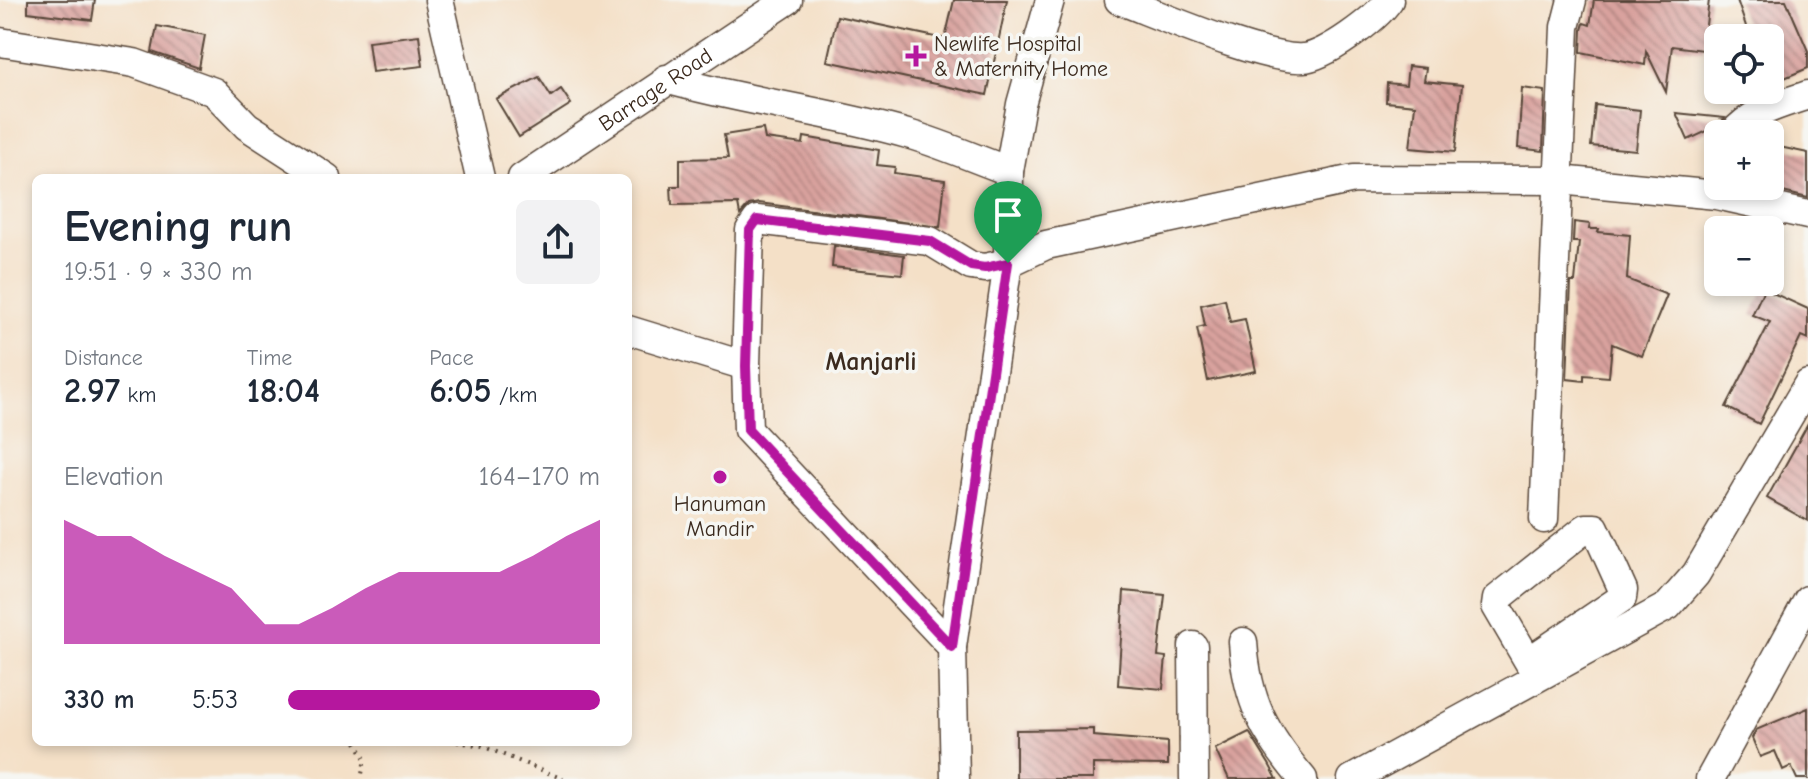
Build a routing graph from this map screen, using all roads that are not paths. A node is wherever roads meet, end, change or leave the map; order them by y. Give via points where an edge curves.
1 (439, 0) edge
2 (788, 0) edge
3 (1050, 0) edge
4 (1119, 0) edge
5 (1389, 0) edge
6 (1572, 0) edge
7 (0, 42) edge
8 (666, 79) junction
9 (1808, 95) edge
10 (1748, 120) edge
11 (1009, 171) junction
12 (321, 174) edge
13 (479, 174) edge
14 (528, 174) edge
15 (1559, 180) junction
16 (1704, 189) edge
17 (1754, 200) edge
18 (1808, 215) edge
19 (1008, 263) junction
20 (632, 331) edge
21 (746, 366) junction
22 (1808, 384) edge
23 (1544, 519) dead end
24 (1808, 600) edge
25 (1243, 642) dead end
26 (1193, 646) dead end
27 (952, 647) junction
28 (1533, 669) junction
29 (955, 779) edge
30 (1194, 779) edge
31 (1303, 779) edge
32 (1352, 779) edge
33 (1710, 779) edge

1 - 13 street
2 - 8 street, Barrage Road
3 - 11 street
4 - 5 street via 1300,59 1335,46
6 - 15 street via 1565,27
7 - 12 street via 134,63 214,92 247,126
8 - 11 street via 911,135
8 - 14 street, Barrage Road
9 - 10 street
11 - 19 street
15 - 16 street
15 - 19 street via 1354,179 1046,245
15 - 23 street
17 - 18 street
19 - 21 street via 971,266 930,241 757,220 750,230
19 - 27 street
20 - 21 street
21 - 27 street via 748,430
22 - 28 street via 1696,574 1668,606
24 - 33 street
25 - 31 street via 1253,704 1274,745
26 - 30 street
27 - 29 street
28 - 28 street via 1496,606 1497,599 1586,528 1595,528 1622,598
28 - 32 street

